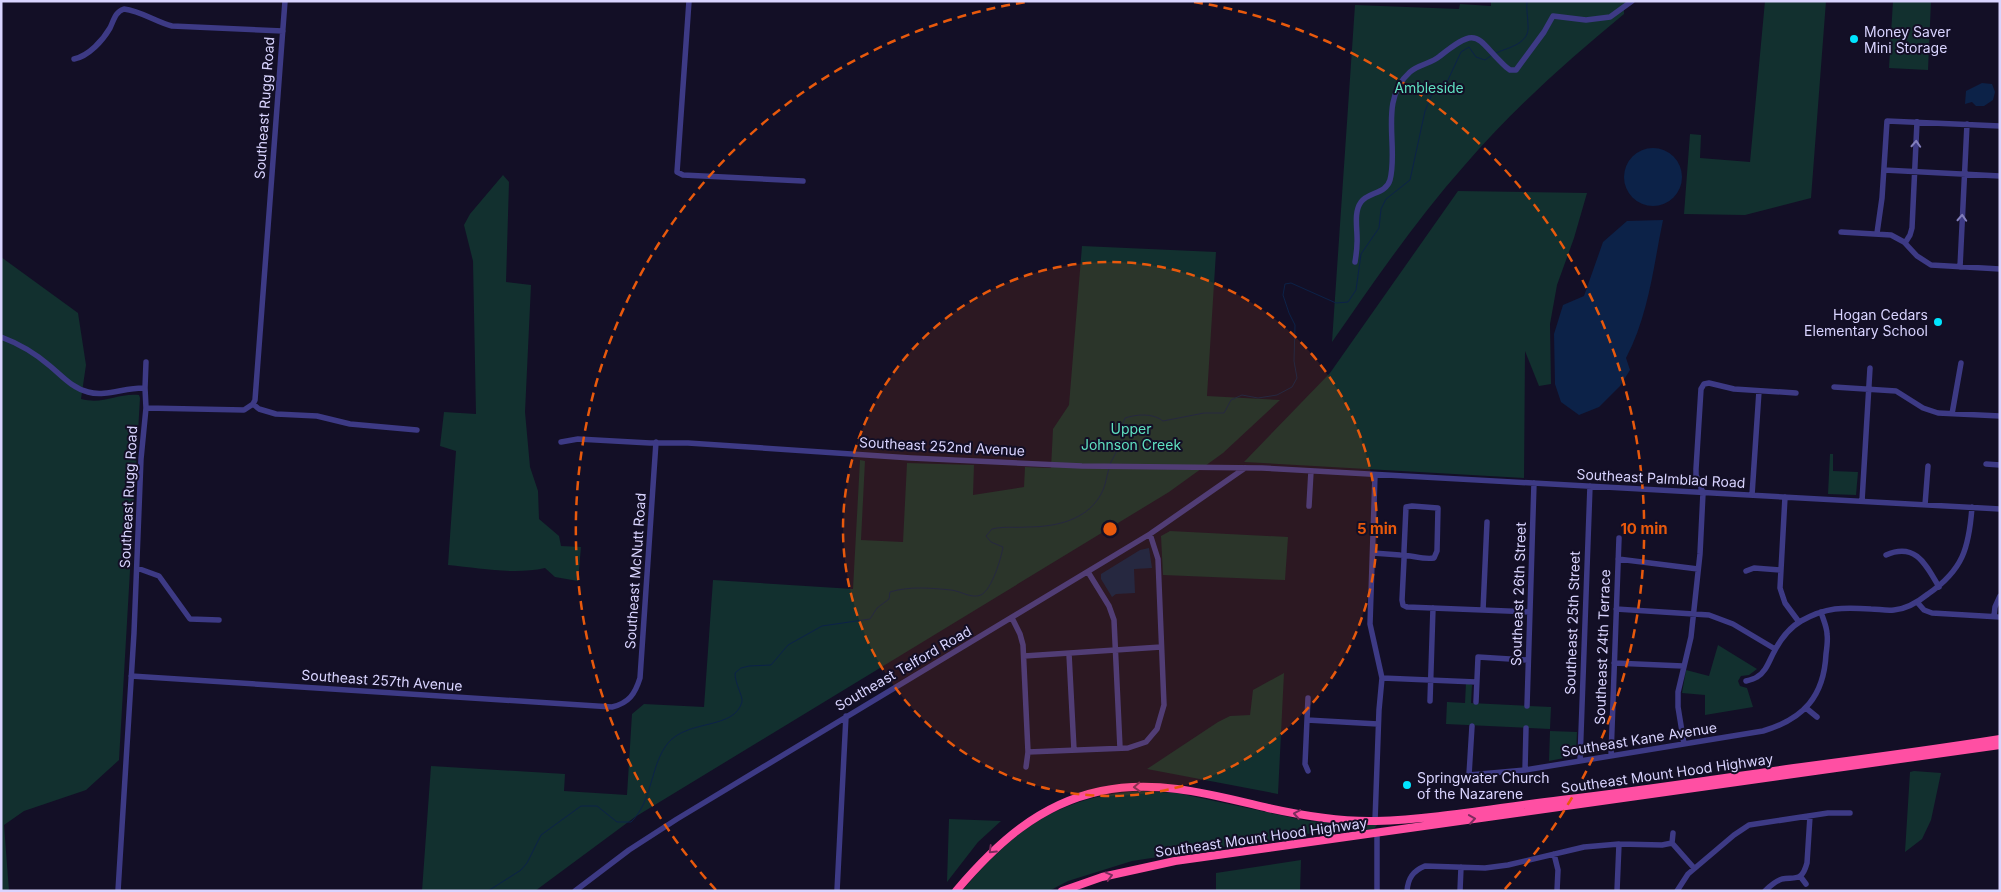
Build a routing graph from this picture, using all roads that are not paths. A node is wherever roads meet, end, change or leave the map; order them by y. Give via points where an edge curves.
1 (285, 1) edge
2 (689, 1) edge
3 (1632, 1) edge
4 (283, 31) junction
5 (74, 59) dead end
6 (1917, 122) junction
7 (1967, 124) junction
8 (2000, 126) edge
9 (1884, 170) junction
10 (1915, 171) junction
11 (1964, 174) junction
12 (2000, 176) edge
13 (803, 181) dead end
14 (1842, 232) dead end
15 (1877, 233) junction
16 (1905, 243) junction
17 (1355, 262) dead end
18 (1960, 267) junction
19 (2000, 269) edge
20 (1, 337) edge
21 (146, 362) dead end
22 (1961, 363) dead end
23 (1870, 368) dead end
24 (1834, 387) dead end
25 (144, 388) junction
26 (1868, 389) junction
27 (1759, 391) junction
28 (1796, 393) dead end
29 (253, 404) junction
30 (146, 408) junction
31 (1952, 414) junction
32 (2000, 416) edge
33 (417, 430) dead end
34 (561, 442) dead end
35 (656, 442) junction
36 (1986, 464) dead end
37 (2000, 465) edge
38 (1928, 466) dead end
39 (1245, 468) junction
40 (1311, 471) junction
41 (1322, 471) joint
42 (1375, 475) junction
43 (1534, 483) junction
44 (1590, 486) junction
45 (1703, 493) junction
46 (1752, 495) junction
47 (1785, 497) junction
48 (1862, 501) junction
49 (1925, 505) junction
50 (1309, 506) dead end
51 (1972, 508) junction
52 (2000, 509) edge
53 (1487, 522) dead end
54 (1150, 534) junction
55 (1618, 538) dead end
56 (1373, 553) junction
57 (1404, 555) junction
58 (1886, 556) dead end
59 (1618, 560) junction
60 (137, 568) junction
61 (1698, 569) junction
62 (1781, 570) junction
63 (1746, 571) dead end
64 (1088, 572) junction
65 (1939, 586) junction
66 (2000, 596) edge
67 (1917, 602) junction
68 (1433, 608) junction
69 (1616, 609) junction
70 (1483, 610) junction
71 (1530, 612) junction
72 (1821, 612) junction
73 (1693, 614) junction
74 (1997, 616) edge
75 (1012, 618) junction
76 (219, 620) dead end
77 (1799, 622) junction
78 (1161, 647) junction
79 (1775, 649) junction
80 (1116, 651) junction
81 (1069, 654) junction
82 (1024, 656) junction
83 (1528, 660) junction
84 (1614, 663) junction
85 (1683, 666) junction
86 (131, 676) junction
87 (1382, 678) junction
88 (1431, 680) junction
89 (1746, 681) dead end
90 (1476, 682) junction
91 (1308, 698) dead end
92 (630, 700) joint
93 (1430, 701) dead end
94 (1476, 702) dead end
95 (1527, 706) dead end
96 (1806, 708) junction
97 (846, 716) junction
98 (1816, 717) dead end
99 (1307, 720) junction
100 (1378, 724) junction
101 (1472, 726) dead end
102 (1526, 728) dead end
103 (2000, 739) edge
104 (1684, 744) junction
105 (2000, 745) edge
106 (1120, 748) junction
107 (1074, 750) junction
108 (1028, 752) junction
109 (1611, 756) junction
110 (1580, 761) junction
111 (1026, 767) dead end
112 (1525, 770) junction
113 (1308, 771) dead end
114 (1850, 813) dead end
115 (1433, 816) junction
116 (1810, 816) junction
117 (1375, 821) junction
118 (1377, 832) junction
119 (1673, 833) dead end
120 (1672, 843) junction
121 (1619, 844) junction
122 (1554, 854) junction
123 (1461, 867) junction
124 (1694, 868) junction
125 (1800, 876) junction
126 (1806, 884) dead end
127 (118, 891) edge
128 (575, 891) edge
129 (837, 891) edge
130 (956, 891) edge
131 (1062, 891) edge
132 (1377, 891) edge
133 (1406, 891) edge
134 (1460, 891) edge
135 (1556, 891) edge
136 (1617, 891) edge
137 (1677, 891) edge
138 (1765, 891) edge

1 - 4 street, Southeast Rugg Road
2 - 13 street via 677,172 683,175
3 - 17 street via 1610,17 1586,20 1553,16 1519,67 1510,70 1478,40 1468,38 1408,74 1393,102 1390,134 1392,168 1388,184 1364,198 1357,210
4 - 5 street via 172,26 124,9 117,14 100,41 88,53
4 - 29 street, Southeast Rugg Road
6 - 7 street
6 - 9 street via 1887,121
10 -> 6 street
7 - 8 street
7 - 11 street
9 - 10 street
9 - 15 street
10 - 11 street
10 - 16 street via 1911,232
11 - 12 street
18 -> 11 street
14 - 15 street
15 - 16 street via 1891,235
16 - 18 street via 1926,263
18 - 19 street
20 - 25 street via 32,352 79,389 100,394
21 - 25 street
22 - 31 street
23 - 26 street
24 - 26 street
25 - 30 street
26 - 31 street via 1896,391 1923,408
26 - 48 street
27 - 28 street
27 - 45 street via 1731,389 1710,383 1700,390 1696,475
27 - 46 street
29 - 30 street, Southeast Rugg Road via 244,410
29 - 33 street via 276,414 317,416 350,424
30 - 60 street, Southeast Rugg Road
31 - 32 street
34 - 35 street, Southeast 252nd Avenue via 578,439
35 - 39 street, Southeast 252nd Avenue via 911,458 1116,467
35 - 92 street, Southeast McNutt Road via 640,678
36 - 37 street
38 - 49 street
39 - 40 street, Southeast 252nd Avenue
39 - 54 street, Southeast Telford Road
40 - 41 street, Southeast 252nd Avenue
40 - 50 street
41 - 42 street, Southeast Palmblad Road
42 - 43 street, Southeast Palmblad Road
42 - 56 street
43 - 44 street, Southeast Palmblad Road
43 - 71 street, Southeast 26th Street
44 - 45 street, Southeast Palmblad Road
44 - 110 street, Southeast 25th Street
45 - 46 street, Southeast Palmblad Road
45 - 61 street
46 - 47 street, Southeast Palmblad Road
47 - 48 street, Southeast Palmblad Road
47 - 62 street
48 - 49 street, Southeast Palmblad Road
49 - 51 street, Southeast Palmblad Road
51 - 52 street, Southeast Palmblad Road
51 - 65 street via 1965,553 1952,574
53 - 70 street
54 - 64 street, Southeast Telford Road
54 - 78 street via 1158,559
55 - 59 street, Southeast 24th Terrace
56 - 57 street
56 - 87 street via 1370,624
57 - 57 street via 1406,507 1438,508 1434,558
57 - 68 street via 1403,605
58 - 65 street via 1894,552 1914,554 1922,560
59 - 61 street
59 - 69 street, Southeast 24th Terrace
60 - 76 street via 159,576 190,619
60 - 86 street, Southeast Rugg Road
61 - 73 street
62 - 63 street via 1754,568
62 - 77 street via 1783,598
64 - 75 street, Southeast Telford Road
64 - 80 street via 1112,613
65 - 67 street
66 - 74 street via 1995,607
67 - 72 street via 1894,610 1846,607
67 - 74 street via 1932,613
68 - 70 street
68 - 88 street
69 - 73 street
69 - 84 street, Southeast 24th Terrace
70 - 71 street
71 - 83 street, Southeast 26th Street
72 - 77 street
72 - 96 street, Southeast Kane Avenue via 1827,634 1826,662 1820,686
73 - 79 street via 1722,619
73 - 85 street
75 - 82 street via 1022,640
75 - 97 street, Southeast Telford Road
77 - 79 street
78 - 80 street
78 - 106 street via 1164,705 1161,721 1146,742
79 - 89 street via 1761,674
80 - 81 street
80 - 106 street
81 - 82 street
81 - 107 street
82 - 108 street
83 - 90 street via 1478,657
83 - 95 street, Southeast 26th Street
84 - 85 street
84 - 109 street, Southeast 24th Terrace
85 - 104 street via 1678,708
86 - 92 street, Southeast 257th Avenue via 612,707
86 - 127 street, Southeast Rugg Road
87 - 88 street
87 - 100 street
88 - 90 street
88 - 93 street
90 - 94 street
91 - 99 street
96 - 98 street
96 - 104 street, Southeast Kane Avenue via 1787,722 1764,731
97 - 128 street, Southeast Telford Road via 668,824
97 - 129 street
99 - 100 street
99 - 113 street via 1305,764
100 - 117 street
101 - 112 street, Southeast Kane Avenue via 1469,774
102 - 112 street
103 - 115 highway, Southeast Mount Hood Highway
104 - 109 street, Southeast Kane Avenue
118 -> 105 highway, Southeast Mount Hood Highway
106 - 107 street
107 - 108 street
108 - 111 street
109 - 110 street, Southeast Kane Avenue
110 - 112 street, Southeast Kane Avenue
114 - 116 street
115 - 117 highway, Southeast Mount Hood Highway
115 - 118 highway via 1422,821 1379,827
116 - 124 street via 1749,825
116 - 125 street via 1807,863
117 -> 130 highway, Southeast Mount Hood Highway via 1303,815 1191,790 1144,786 1103,790 1068,800 1027,822 996,847
131 -> 118 highway, Southeast Mount Hood Highway via 1102,877 1175,861
118 - 132 street
119 - 120 street
120 - 121 street
120 - 124 street
121 - 122 street
121 - 136 street
122 - 123 street via 1508,865
122 - 135 street via 1558,870
123 - 133 street via 1419,868 1410,878
123 - 134 street
124 - 137 street
125 - 126 street
125 - 138 street via 1781,879

